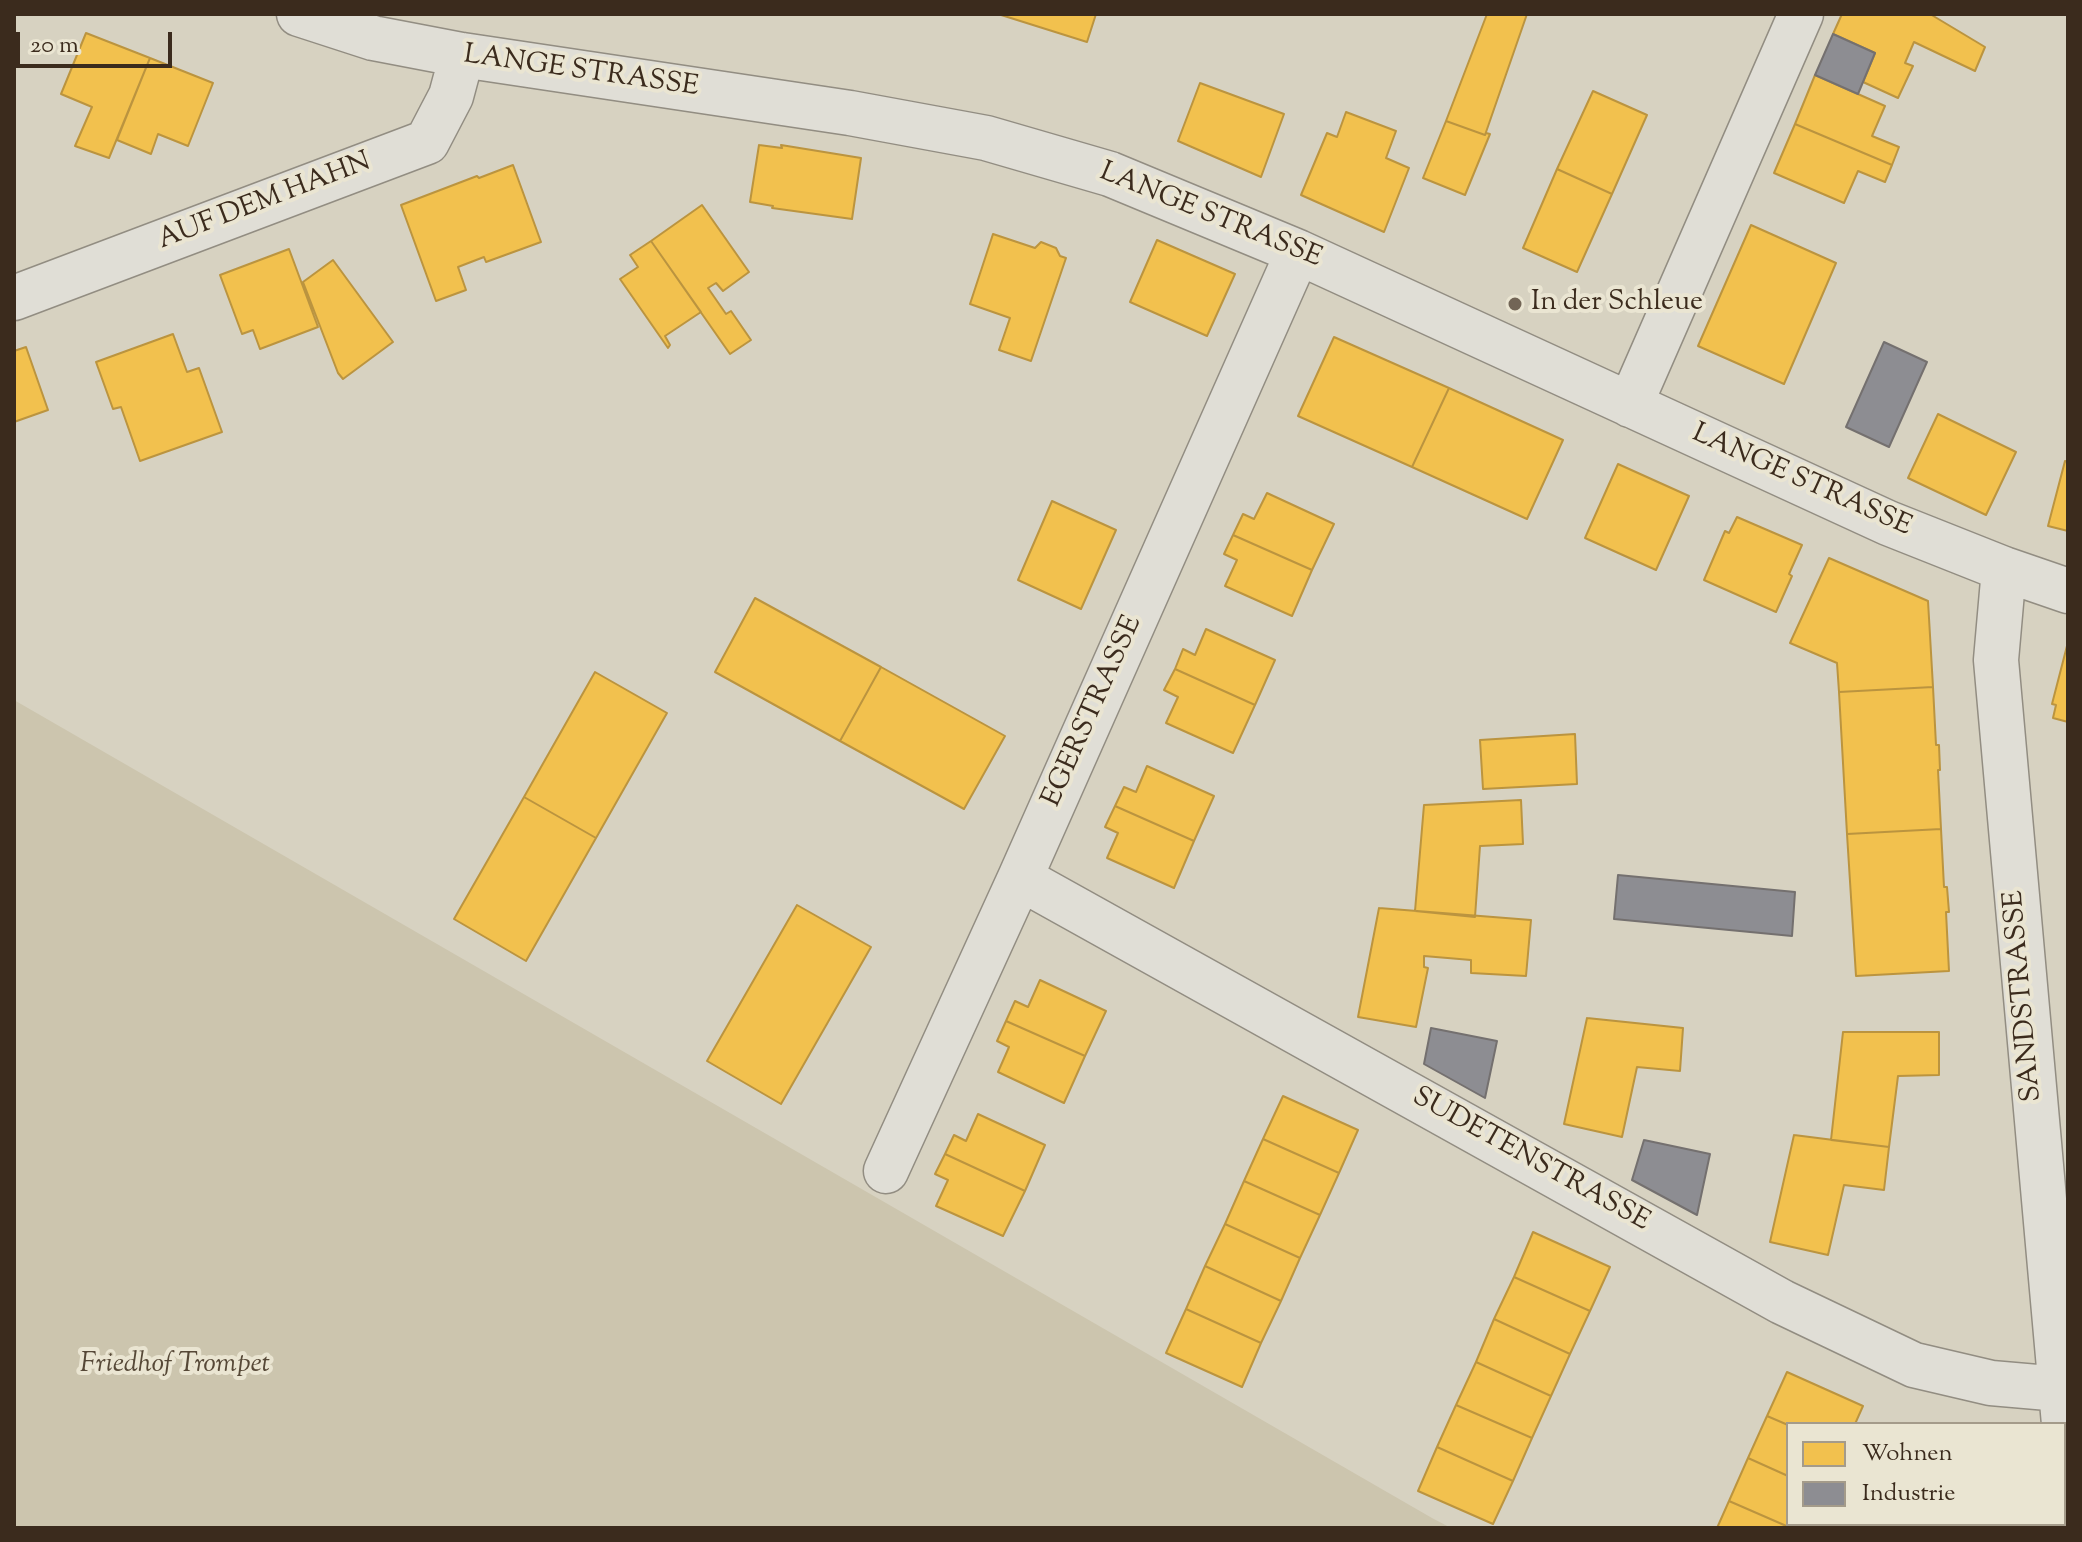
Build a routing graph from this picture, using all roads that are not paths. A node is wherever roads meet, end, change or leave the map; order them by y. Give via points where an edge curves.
1 (299, 14) edge
2 (1801, 14) edge
3 (375, 26) edge
4 (462, 55) junction
5 (1298, 252) junction
6 (14, 298) edge
7 (1630, 405) junction
8 (2004, 569) junction
9 (2068, 591) edge
10 (1020, 878) junction
11 (886, 1171) dead end
12 (2063, 1413) edge
13 (2066, 1444) edge
14 (2068, 1465) edge

1 - 3 street, LANGE STRASSE
2 - 7 street
3 - 4 street, LANGE STRASSE
4 - 5 street, LANGE STRASSE via 986,138 1110,174
4 - 6 street, AUF DEM HAHN via 451,96 427,142
5 - 7 street, LANGE STRASSE
5 - 10 street, EGERSTRASSE
7 - 8 street, LANGE STRASSE via 1888,523
8 - 9 street, LANGE STRASSE
8 - 12 street, SANDSTRASSE via 1996,660
10 - 11 street, EGERSTRASSE
10 - 12 street, SUDETENSTRASSE via 1782,1302 1914,1365 1991,1383
13 - 14 street, SANDSTRASSE

